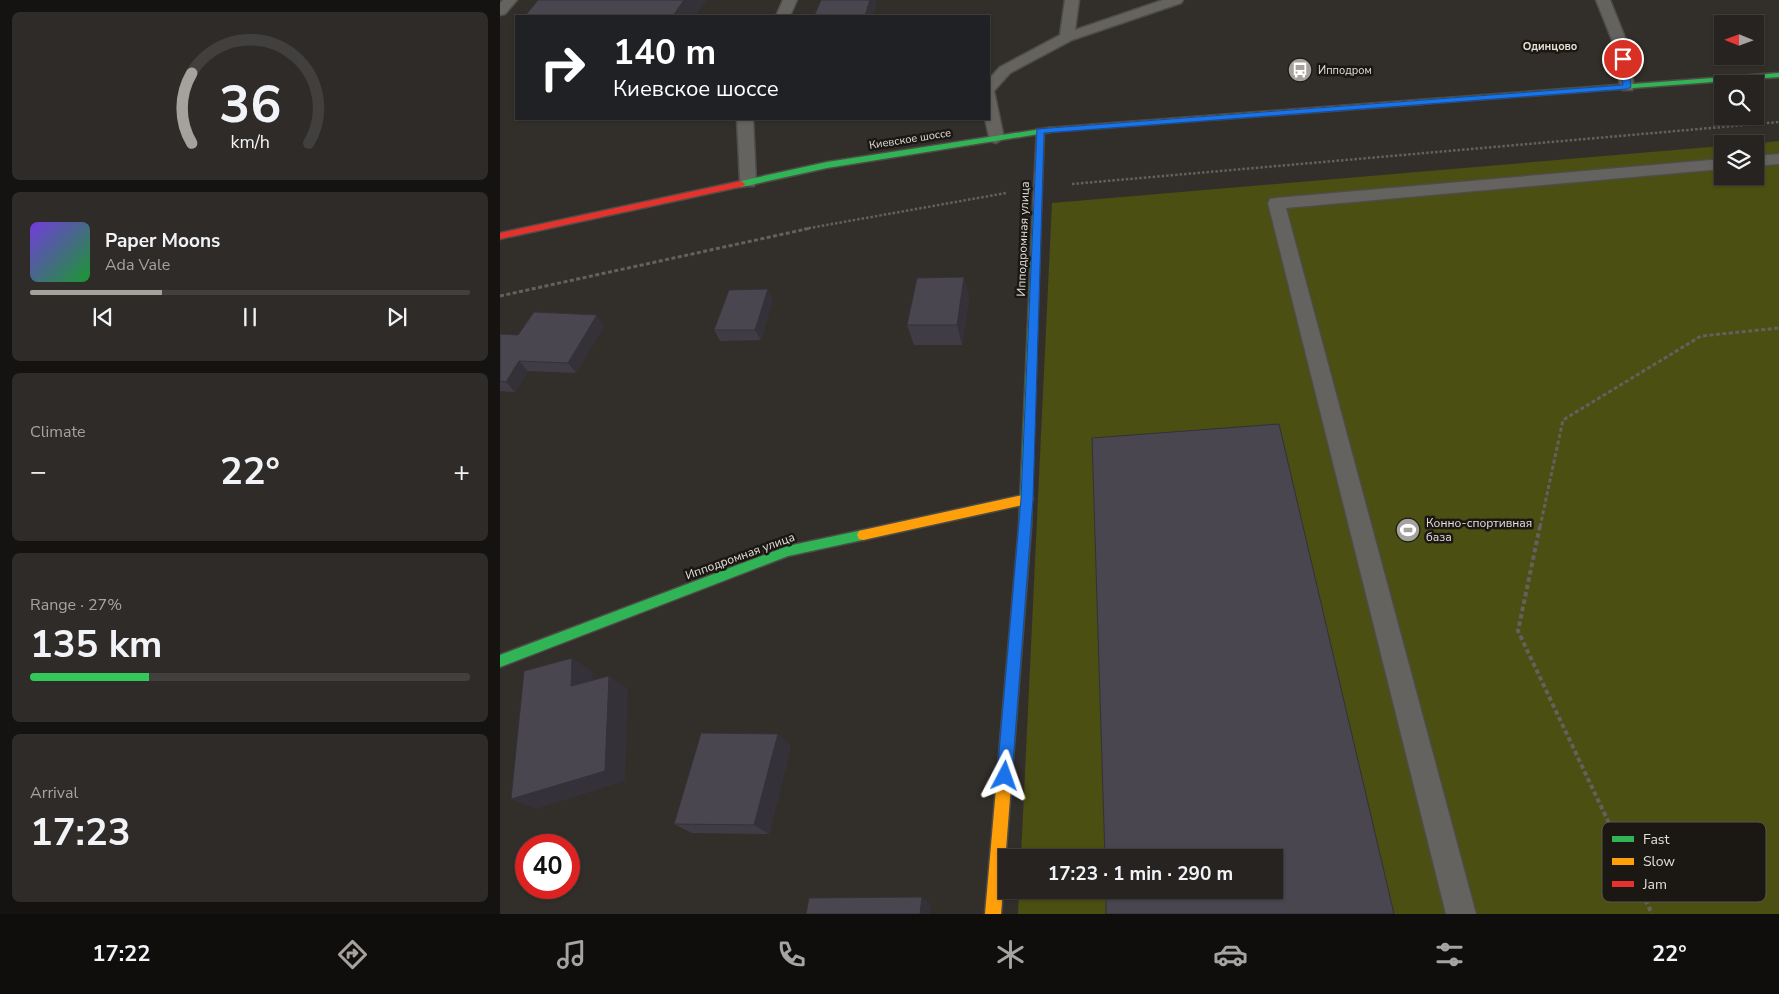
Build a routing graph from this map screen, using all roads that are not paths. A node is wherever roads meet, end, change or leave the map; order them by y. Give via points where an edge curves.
1 (510, 0) edge
2 (790, 0) edge
3 (1072, 0) edge
4 (1176, 0) edge
5 (1603, 0) edge
6 (500, 11) edge
7 (783, 15) edge
8 (1067, 37) junction
9 (1779, 75) edge
10 (990, 87) edge
11 (1627, 87) junction
12 (990, 100) edge
13 (745, 120) edge
14 (1040, 131) junction
15 (996, 138) junction
16 (1779, 159) edge
17 (1764, 161) edge
18 (1714, 165) edge
19 (748, 182) junction
20 (500, 236) edge
21 (1027, 499) junction
22 (500, 661) edge
23 (993, 914) edge
24 (1461, 914) edge

1 - 6 lane
2 - 7 lane
3 - 8 lane
4 - 8 lane
5 - 11 lane via 1621,45
8 - 10 lane via 1006,70
9 - 11 main road, Киевское шоссе
11 - 14 main road, Киевское шоссе
12 - 15 lane
13 - 19 lane
14 - 15 main road, Киевское шоссе
14 - 21 main road, Ипподромная улица
15 - 19 main road, Киевское шоссе via 827,165
16 - 17 lane
18 - 24 lane via 1276,203
19 - 20 main road, Киевское шоссе
21 - 22 main road, Ипподромная улица via 788,551
21 - 23 main road, Ипподромная улица

